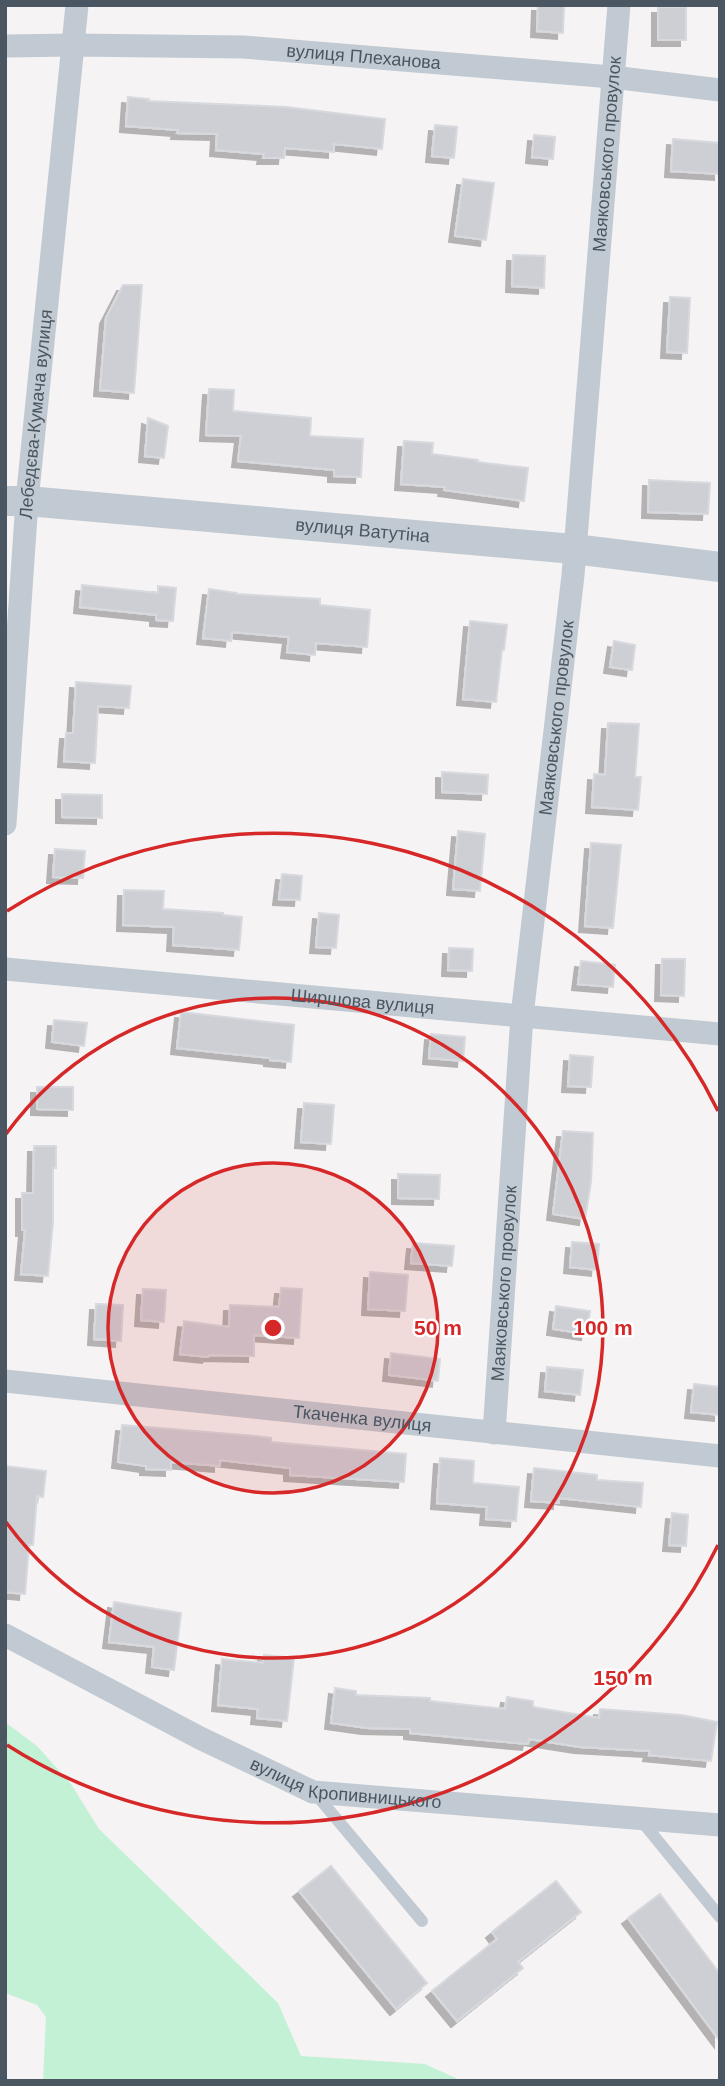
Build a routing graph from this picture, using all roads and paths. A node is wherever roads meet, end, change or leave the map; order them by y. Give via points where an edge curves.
1 (77, 5) edge
2 (619, 5) edge
3 (73, 45) junction
4 (5, 46) edge
5 (612, 77) junction
6 (720, 90) edge
7 (16, 501) edge
8 (574, 549) junction
9 (720, 567) edge
10 (5, 824) edge
11 (5, 969) edge
12 (523, 1016) junction
13 (720, 1034) edge
14 (5, 1381) edge
15 (494, 1433) junction
16 (720, 1456) edge
17 (5, 1635) edge
18 (313, 1791) junction
19 (639, 1818) junction
20 (720, 1825) edge
21 (720, 1917) edge
22 (422, 1921) dead end

1 - 3 street, Лебедєва-Кумача вулиця
2 - 5 street, Маяковського провулок
3 - 4 street, вулиця Плеханова
3 - 5 street, вулиця Плеханова via 243,47
3 - 7 street, Лебедєва-Кумача вулиця
5 - 6 street, вулиця Плеханова
5 - 8 street, Маяковського провулок
7 - 8 street, вулиця Ватутіна
7 - 10 street, Лебедєва-Кумача вулиця
8 - 9 street, вулиця Ватутіна
8 - 12 street, Маяковського провулок
11 - 12 street, Ширшова вулиця
12 - 13 street, Ширшова вулиця
12 - 15 street, Маяковського провулок
14 - 15 street, Ткаченка вулиця
15 - 16 street, Ткаченка вулиця
17 - 18 street, вулиця Кропивницького via 200,1738
18 - 19 street, вулиця Кропивницького
18 - 22 lane
19 - 20 street, вулиця Кропивницького
19 - 21 lane

